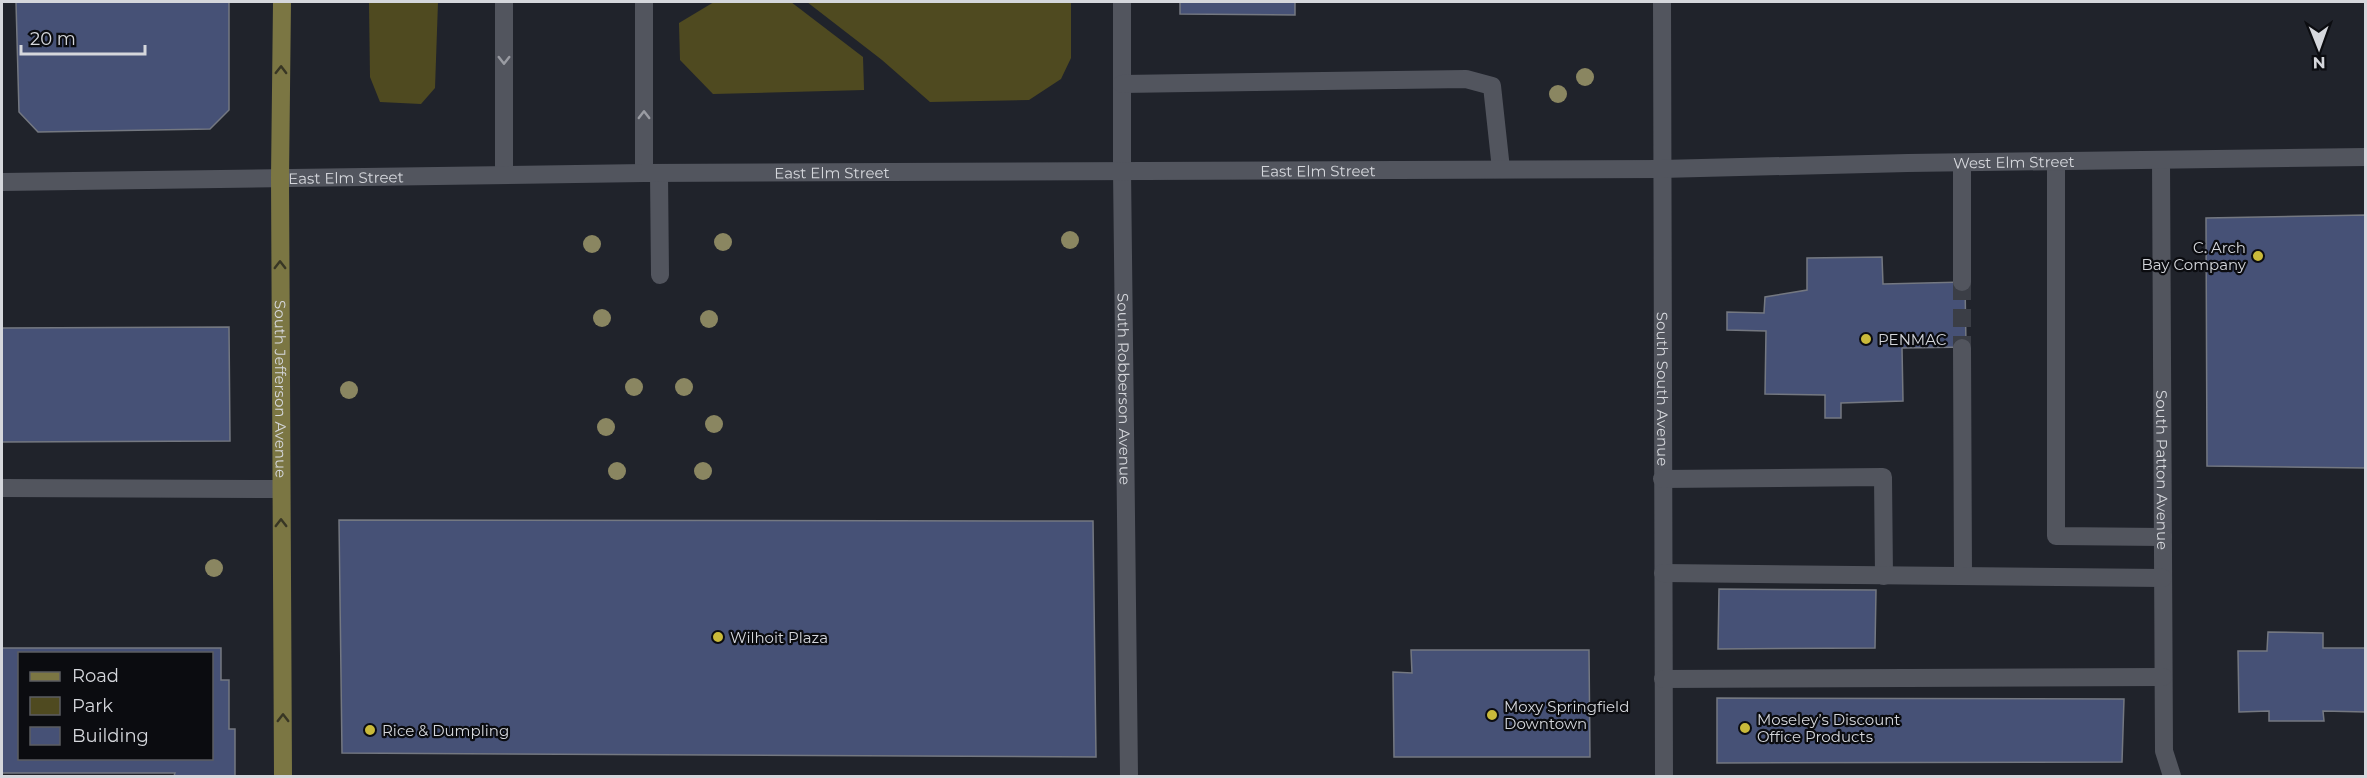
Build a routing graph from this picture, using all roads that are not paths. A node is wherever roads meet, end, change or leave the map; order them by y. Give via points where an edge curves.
1 (282, 2) edge
2 (504, 2) edge
3 (644, 2) edge
4 (1122, 2) edge
5 (1662, 2) edge
6 (1122, 84) junction
7 (2366, 157) edge
8 (2161, 161) junction
9 (2056, 162) junction
10 (1962, 163) junction
11 (1501, 169) junction
12 (1661, 169) junction
13 (1122, 170) junction
14 (652, 173) junction
15 (504, 175) junction
16 (280, 177) junction
17 (2, 182) edge
18 (660, 275) dead end
19 (1962, 282) tunnel mouth
20 (1962, 348) tunnel mouth
21 (1662, 479) junction
22 (2, 488) edge
23 (281, 489) junction
24 (2163, 537) junction
25 (1663, 573) junction
26 (1884, 576) junction
27 (1963, 576) junction
28 (2163, 578) junction
29 (2163, 677) junction
30 (1663, 679) junction
31 (283, 777) edge
32 (1129, 777) edge
33 (1664, 777) edge
34 (2172, 777) edge

16 -> 1 main road, South Jefferson Avenue
2 -> 15 street
14 -> 3 street
4 - 6 street, South Robberson Avenue
5 - 12 street, South South Avenue
6 - 11 street via 1466,79 1492,86
6 - 13 street, South Robberson Avenue
7 - 8 street, West Elm Street
8 - 9 street, West Elm Street
8 - 24 street, South Patton Avenue
9 - 10 street, West Elm Street
9 - 24 street via 2056,536
10 - 12 street, West Elm Street
10 - 19 street
11 - 12 street, East Elm Street
11 - 13 street, East Elm Street
12 - 21 street, South South Avenue
13 - 14 street, East Elm Street
13 - 32 street, South Robberson Avenue
14 - 15 street, East Elm Street
14 - 18 street
15 - 16 street, East Elm Street
16 - 17 street, East Elm Street
23 -> 16 main road, South Jefferson Avenue
20 - 27 street
21 - 25 street, South South Avenue
21 - 26 street via 1883,477
22 - 23 street
31 -> 23 main road, South Jefferson Avenue
24 - 28 street, South Patton Avenue
25 - 26 street
25 - 30 street, South South Avenue
26 - 27 street
27 - 28 street
28 - 29 street, South Patton Avenue
29 - 30 street
29 - 34 street, South Patton Avenue via 2164,751
30 - 33 street, South South Avenue

